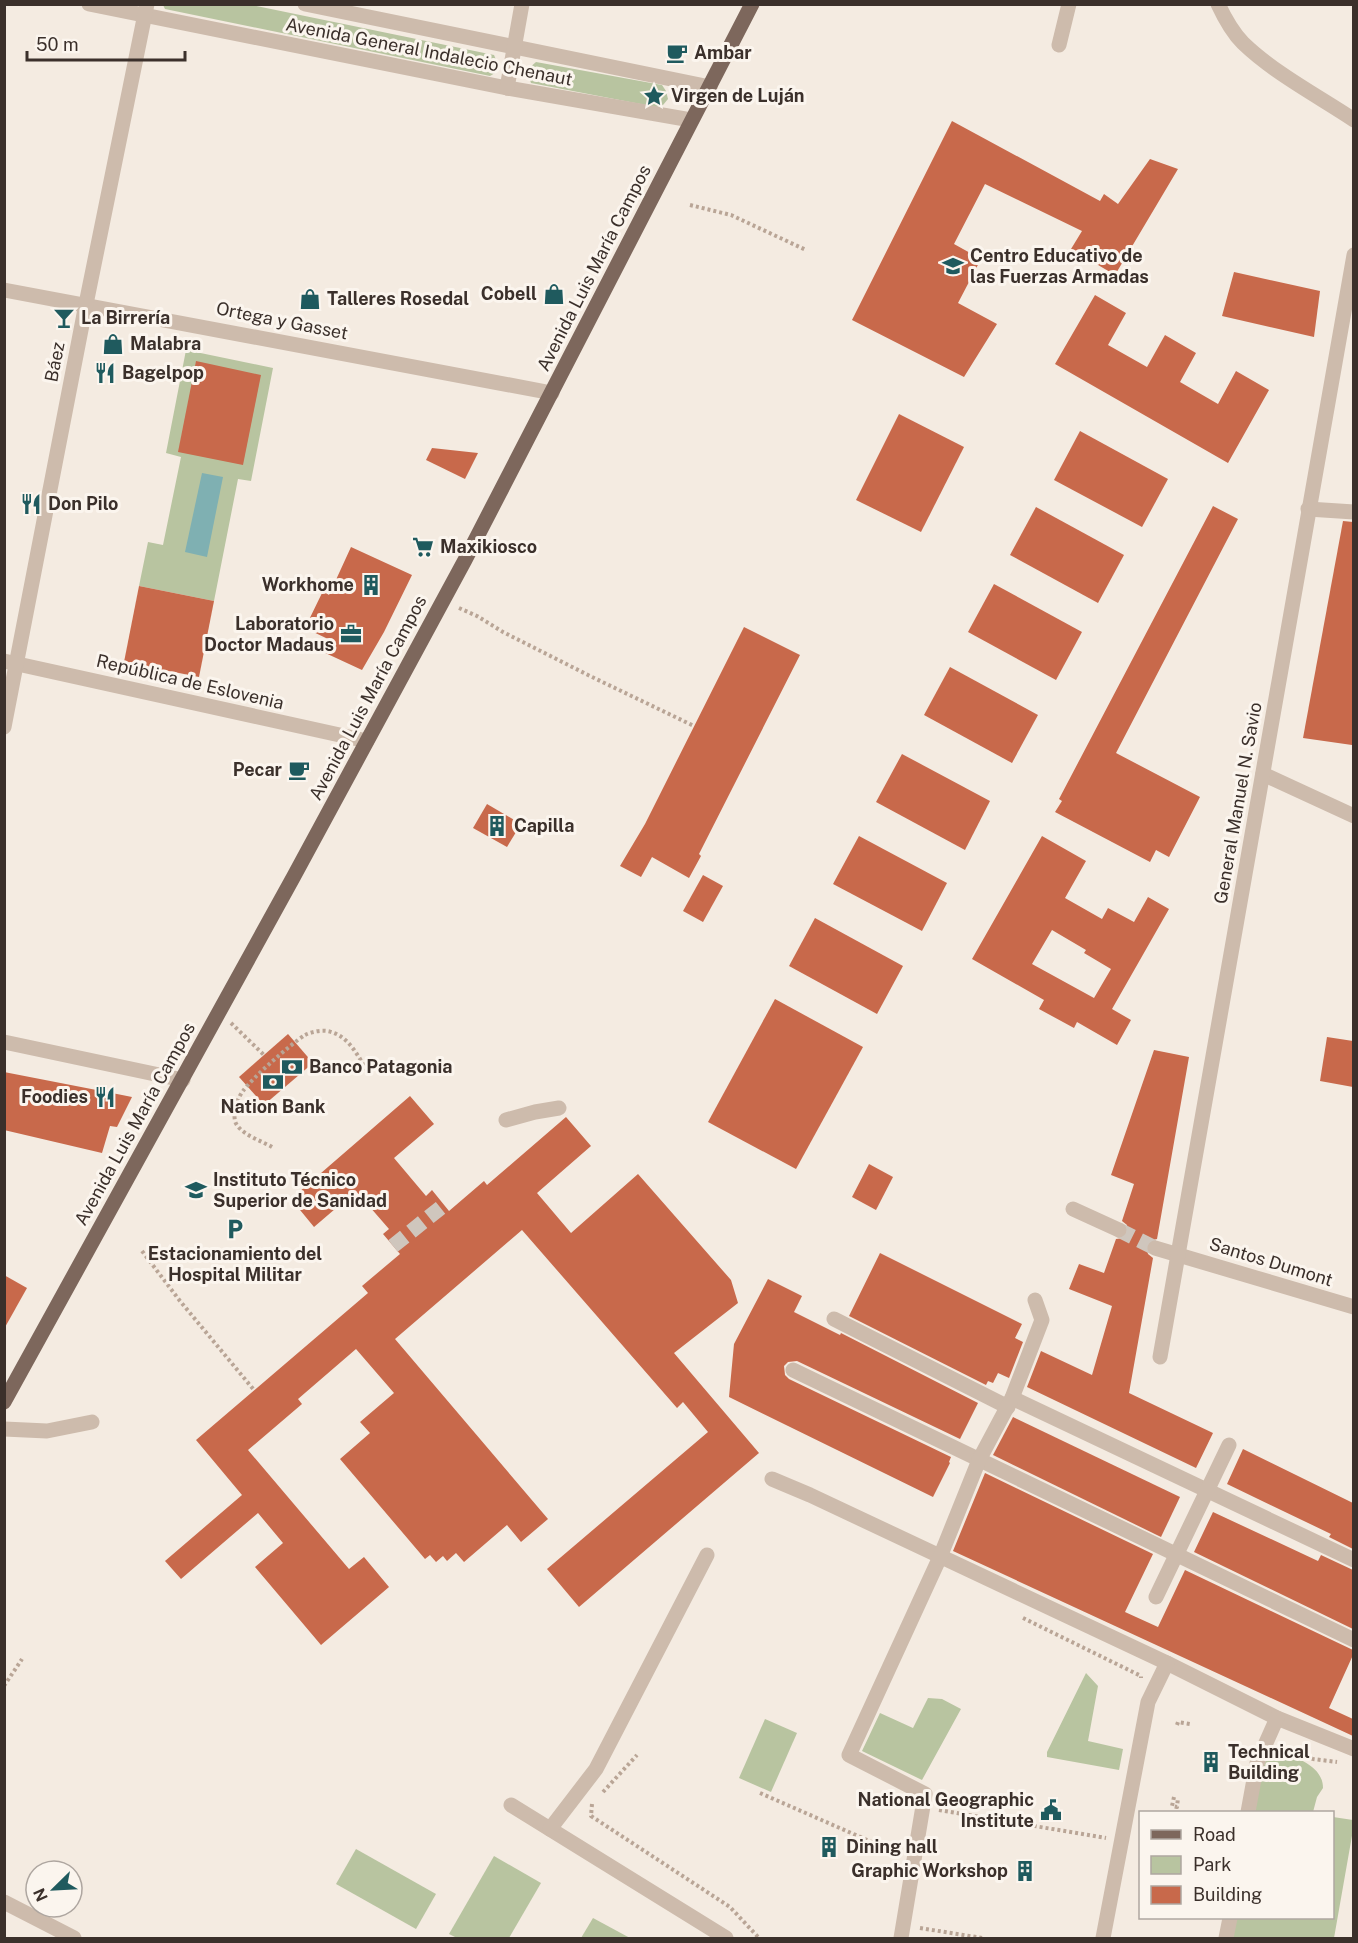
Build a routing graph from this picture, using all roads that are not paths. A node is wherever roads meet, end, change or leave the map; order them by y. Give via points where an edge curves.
1 (89, 4) edge
2 (305, 4) edge
3 (522, 4) edge
4 (752, 4) edge
5 (1069, 4) edge
6 (1218, 4) edge
7 (146, 10) edge
8 (1059, 45) dead end
9 (514, 48) junction
10 (710, 87) junction
11 (507, 88) junction
12 (692, 120) junction
13 (1353, 120) edge
14 (1353, 255) edge
15 (4, 290) edge
16 (86, 304) junction
17 (552, 393) junction
18 (1308, 509) junction
19 (1353, 512) edge
20 (11, 662) edge
21 (4, 727) edge
22 (367, 741) junction
23 (1263, 774) junction
24 (1353, 816) edge
25 (4, 1042) edge
26 (183, 1080) junction
27 (559, 1108) dead end
28 (506, 1120) dead end
29 (1072, 1209) dead end
30 (1119, 1230) tunnel mouth
31 (1155, 1248) tunnel mouth
32 (1177, 1254) junction
33 (1035, 1300) dead end
34 (1353, 1307) edge
35 (834, 1319) dead end
36 (1160, 1357) dead end
37 (793, 1370) dead end
38 (4, 1402) edge
39 (1010, 1403) junction
40 (92, 1422) dead end
41 (4, 1429) edge
42 (1229, 1446) dead end
43 (980, 1460) junction
44 (772, 1479) dead end
45 (1207, 1491) junction
46 (707, 1555) dead end
47 (1176, 1555) junction
48 (940, 1557) junction
49 (1353, 1560) edge
50 (1156, 1597) dead end
51 (1353, 1640) edge
52 (1167, 1664) junction
53 (1277, 1718) junction
54 (1353, 1749) edge
55 (511, 1805) dead end
56 (1248, 1811) edge
57 (550, 1829) junction
58 (4, 1902) edge
59 (1230, 1919) edge
60 (74, 1938) edge
61 (726, 1938) edge
62 (901, 1938) edge
63 (1103, 1938) edge
64 (1226, 1938) edge

1 - 7 street, Avenida General Indalecio Chenaut
2 - 9 street, Avenida General Indalecio Chenaut
3 - 9 street
4 - 10 main road, Avenida Luis María Campos
5 - 8 street
6 - 13 street via 1242,42
7 - 11 street, Avenida General Indalecio Chenaut
7 - 16 street, Báez
9 - 10 street, Avenida General Indalecio Chenaut
9 - 11 street
10 - 12 main road, Avenida Luis María Campos
11 - 12 street, Avenida General Indalecio Chenaut
12 - 17 main road, Avenida Luis María Campos
14 - 18 street, General Manuel N. Savio
15 - 16 street, Ortega y Gasset
16 - 17 street, Ortega y Gasset
16 - 20 street, Báez
17 - 22 main road, Avenida Luis María Campos
18 - 19 street
18 - 23 street, General Manuel N. Savio
20 - 21 street, Báez
20 - 22 street, República de Eslovenia
22 - 26 main road, Avenida Luis María Campos
23 - 24 street
23 - 32 street, General Manuel N. Savio
25 - 26 street
26 - 38 main road, Avenida Luis María Campos
27 - 28 street
29 - 30 street
31 - 32 street, Santos Dumont
32 - 34 street, Santos Dumont
32 - 36 street, General Manuel N. Savio
33 - 39 street via 1042,1320
35 - 39 street
37 - 43 street
39 - 43 street
39 - 45 street
40 - 41 street via 47,1431
42 - 45 street
43 - 47 street
43 - 48 street
44 - 48 street
45 - 47 street
45 - 49 street
46 - 57 street via 596,1769
47 - 50 street
47 - 51 street
48 - 52 street
48 - 62 street via 849,1755 925,1794
52 - 53 street
52 - 63 street via 1148,1702
53 - 54 street
53 - 56 street via 1257,1763
55 - 57 street
57 - 61 street
58 - 60 street
59 - 64 street

